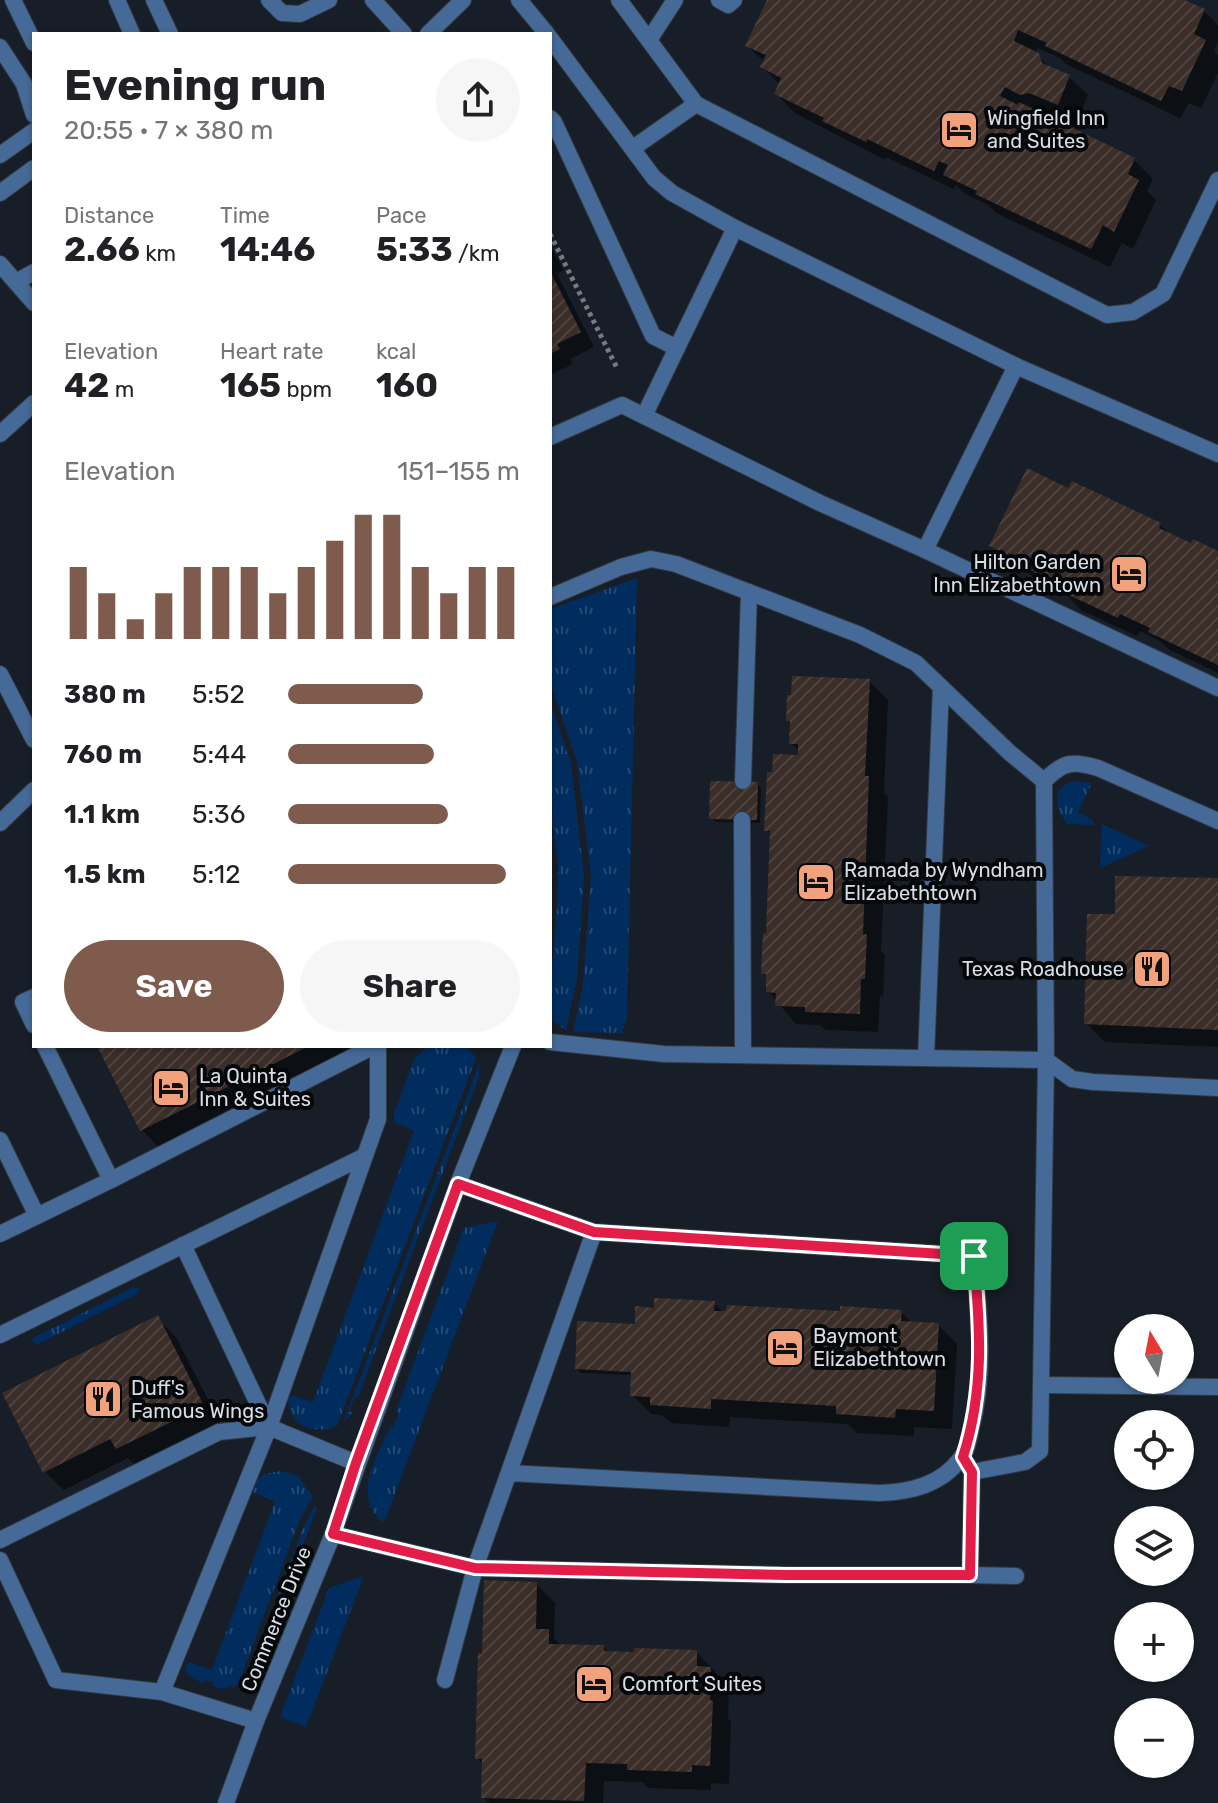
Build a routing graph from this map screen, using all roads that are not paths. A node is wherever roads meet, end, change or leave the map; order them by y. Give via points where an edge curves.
1 (13, 0) edge
2 (117, 0) edge
3 (154, 0) edge
4 (269, 0) edge
5 (329, 0) edge
6 (373, 0) edge
7 (463, 0) edge
8 (519, 0) edge
9 (619, 0) edge
10 (675, 0) edge
11 (719, 0) edge
12 (734, 0) edge
13 (131, 32) edge
14 (169, 32) edge
15 (402, 32) edge
16 (430, 32) edge
17 (543, 32) edge
18 (32, 39) edge
19 (649, 40) junction
20 (552, 44) edge
21 (0, 47) edge
22 (696, 104) junction
23 (32, 109) edge
24 (552, 120) edge
25 (32, 132) edge
26 (633, 148) junction
27 (0, 155) edge
28 (32, 169) edge
29 (1218, 180) edge
30 (0, 193) edge
31 (735, 228) junction
32 (0, 264) edge
33 (32, 273) edge
34 (16, 282) junction
35 (32, 301) edge
36 (677, 348) junction
37 (1016, 366) junction
38 (32, 405) edge
39 (644, 416) junction
40 (0, 434) edge
41 (552, 436) edge
42 (1218, 454) edge
43 (925, 550) junction
44 (749, 592) junction
45 (552, 596) edge
46 (0, 674) edge
47 (941, 687) junction
48 (1218, 688) edge
49 (32, 736) edge
50 (743, 781) dead end
51 (1044, 781) junction
52 (32, 792) edge
53 (742, 820) dead end
54 (1218, 821) edge
55 (0, 823) edge
56 (32, 998) edge
57 (32, 1021) edge
58 (552, 1042) edge
59 (46, 1048) edge
60 (372, 1048) edge
61 (376, 1048) edge
62 (512, 1048) edge
63 (743, 1055) junction
64 (926, 1058) junction
65 (1046, 1060) junction
66 (1218, 1088) edge
67 (0, 1140) edge
68 (363, 1157) junction
69 (111, 1180) junction
70 (458, 1184) junction
71 (37, 1216) junction
72 (594, 1232) junction
73 (0, 1234) edge
74 (183, 1245) junction
75 (0, 1335) edge
76 (1041, 1385) junction
77 (1218, 1387) edge
78 (269, 1427) junction
79 (356, 1463) junction
80 (968, 1464) junction
81 (509, 1473) junction
82 (333, 1534) junction
83 (0, 1540) edge
84 (0, 1560) edge
85 (475, 1568) junction
86 (970, 1575) junction
87 (1016, 1576) dead end
88 (445, 1680) dead end
89 (162, 1692) junction
90 (256, 1721) junction
91 (226, 1803) edge

1 - 18 street
2 - 13 street
3 - 14 street
4 - 5 street via 282,13 300,14
6 - 15 street
7 - 16 street
8 - 17 street
9 - 19 street
10 - 19 street
11 - 12 street via 728,5
19 - 22 street
20 - 26 street
21 - 23 street via 24,84
22 - 26 street
22 - 29 street via 1107,315 1133,312 1163,294
24 - 36 street via 653,336
25 - 27 street
26 - 31 street via 672,193
28 - 30 street
31 - 36 street
31 - 37 street
32 - 34 street
33 - 34 street
34 - 35 street
36 - 39 street
37 - 42 street
37 - 43 street
38 - 40 street
39 - 41 street via 622,405
39 - 43 street
43 - 48 street
44 - 45 street via 651,559
44 - 47 street via 860,635 916,663
44 - 50 street
46 - 49 street
47 - 51 street
47 - 64 street
51 - 54 street via 1065,764 1078,762
51 - 65 street
52 - 55 street
53 - 63 street
56 - 57 street via 23,1002
58 - 63 street via 664,1054
59 - 69 street
60 - 69 street
61 - 68 street via 378,1119
62 - 70 street, Commerce Drive
63 - 64 street
64 - 65 street
65 - 66 street via 1072,1079
65 - 76 street
67 - 71 street
68 - 74 street
68 - 78 street
69 - 71 street
70 - 72 street
70 - 79 street, Commerce Drive
71 - 73 street
72 - 80 street via 974,1256 981,1341
72 - 81 street
74 - 75 street
74 - 78 street
76 - 77 street
76 - 80 street via 1040,1451 1025,1462
78 - 79 street
78 - 83 street via 219,1432
78 - 89 street
79 - 82 street, Commerce Drive
80 - 81 street via 908,1492
80 - 86 street
81 - 85 street
82 - 85 street
82 - 90 street, Commerce Drive
84 - 89 street via 56,1680
85 - 86 street
85 - 88 street
86 - 87 street
89 - 90 street
90 - 91 street, Commerce Drive

